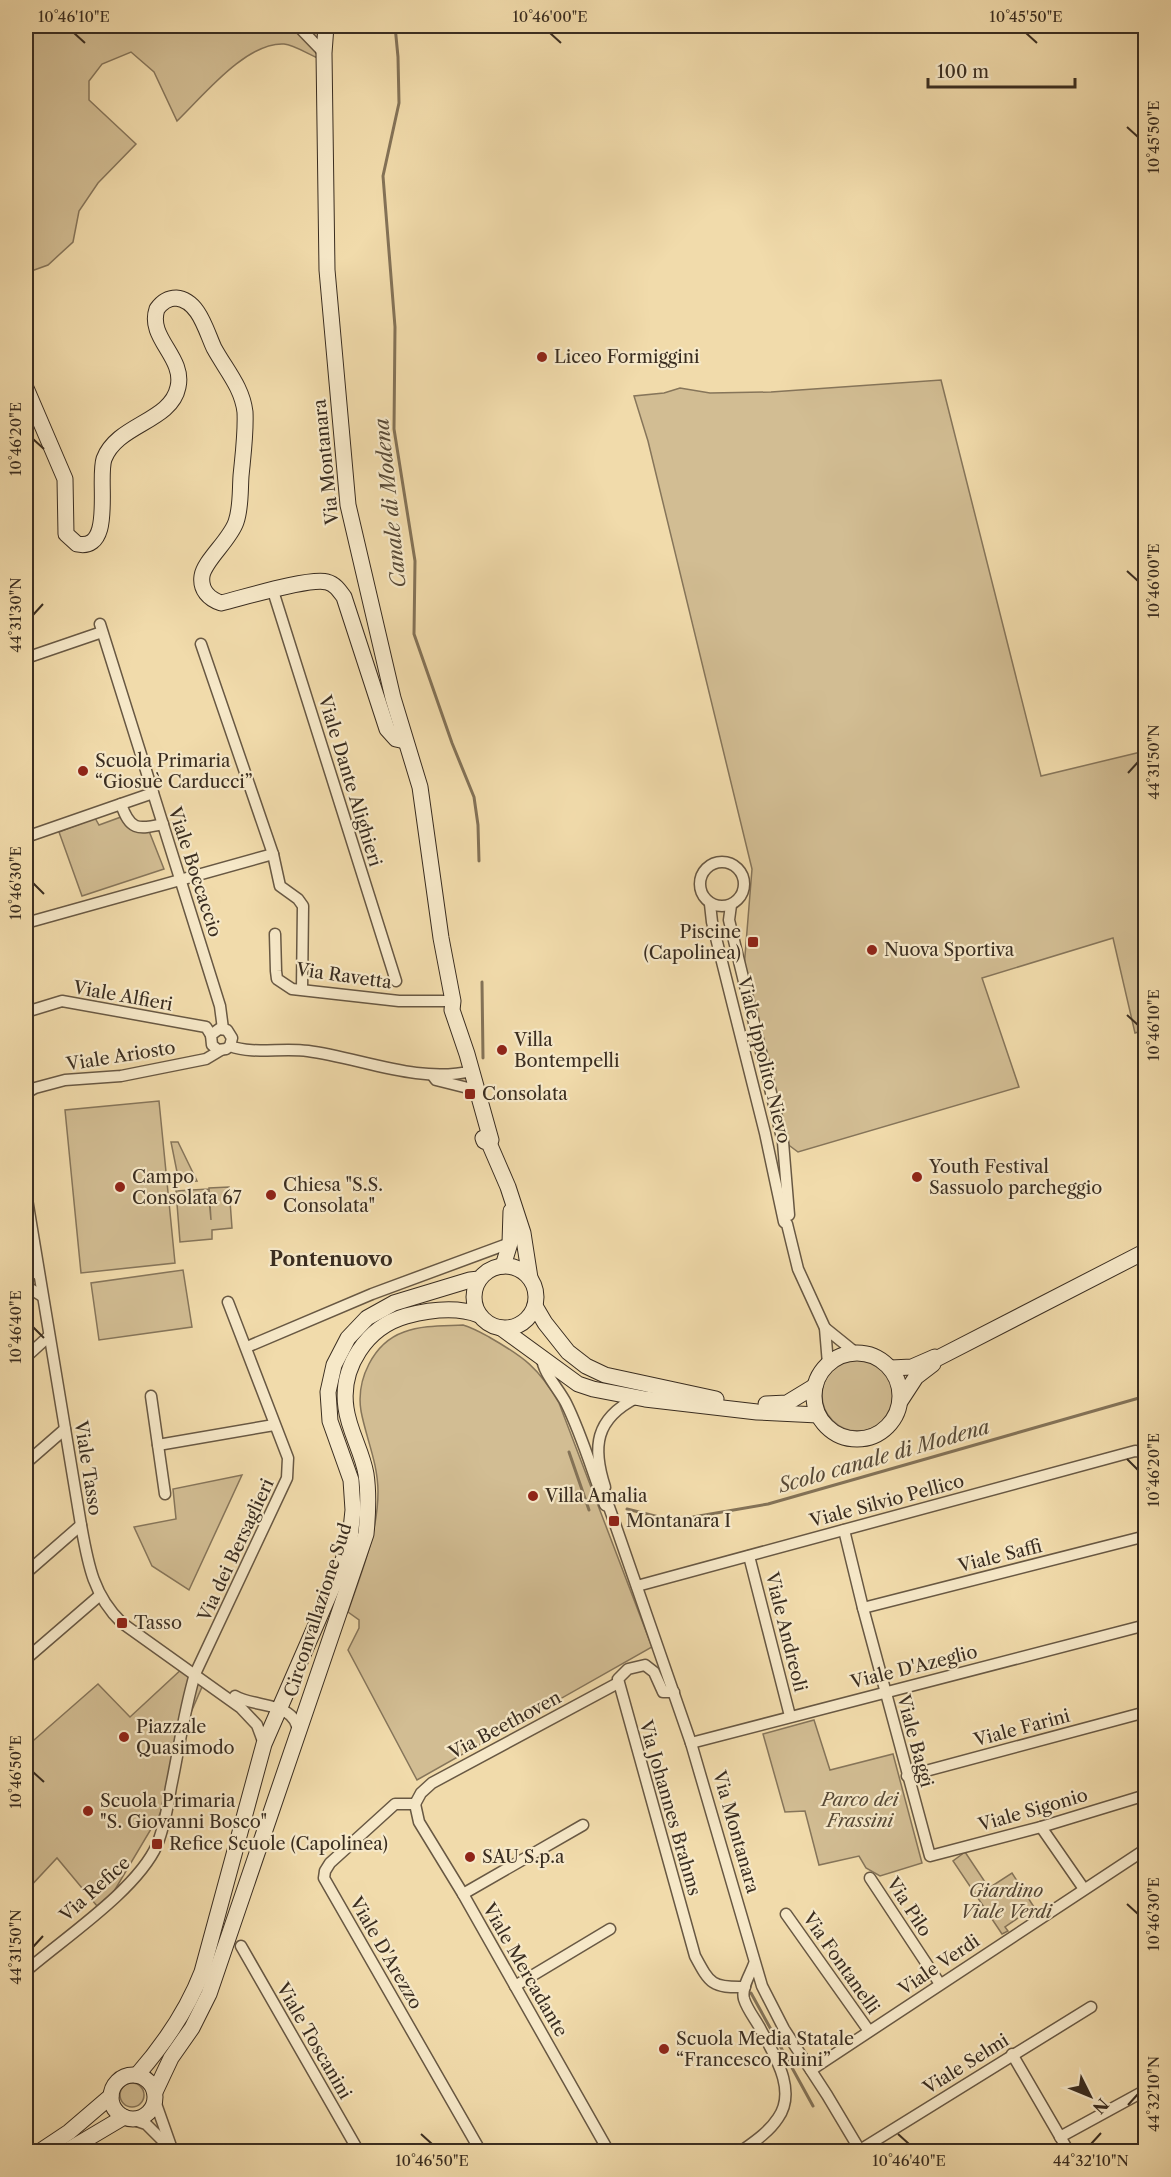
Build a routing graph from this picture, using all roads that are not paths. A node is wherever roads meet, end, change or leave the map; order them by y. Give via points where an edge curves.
1 (298, 26) edge
2 (326, 26) edge
3 (324, 53) junction
4 (26, 388) edge
5 (273, 591) junction
6 (201, 644) dead end
7 (26, 658) edge
8 (405, 741) junction
9 (153, 793) junction
10 (120, 804) junction
11 (163, 824) junction
12 (26, 837) edge
13 (273, 855) junction
14 (181, 880) junction
15 (710, 904) junction
16 (731, 905) junction
17 (26, 923) edge
18 (275, 934) dead end
19 (396, 981) dead end
20 (302, 989) junction
21 (453, 1001) junction
22 (26, 1012) edge
23 (223, 1029) junction
24 (211, 1035) junction
25 (225, 1048) junction
26 (468, 1072) junction
27 (433, 1076) junction
28 (468, 1088) junction
29 (26, 1093) edge
30 (489, 1143) junction
31 (26, 1193) edge
32 (511, 1199) junction
33 (787, 1224) junction
34 (510, 1243) junction
35 (1146, 1251) edge
36 (503, 1266) junction
37 (26, 1267) edge
38 (39, 1275) junction
39 (530, 1278) junction
40 (479, 1279) junction
41 (26, 1286) edge
42 (42, 1296) junction
43 (228, 1302) dead end
44 (535, 1306) junction
45 (479, 1315) junction
46 (501, 1328) junction
47 (825, 1328) junction
48 (49, 1336) junction
49 (247, 1347) junction
50 (856, 1353) junction
51 (26, 1357) edge
52 (542, 1358) junction
53 (938, 1358) junction
54 (828, 1364) junction
55 (891, 1368) junction
56 (815, 1386) junction
57 (151, 1396) dead end
58 (636, 1398) junction
59 (901, 1400) junction
60 (818, 1415) junction
61 (274, 1425) junction
62 (65, 1429) junction
63 (158, 1445) junction
64 (1146, 1452) edge
65 (26, 1463) edge
66 (165, 1494) dead end
67 (609, 1508) junction
68 (81, 1525) junction
69 (844, 1530) junction
70 (1146, 1536) edge
71 (749, 1556) junction
72 (26, 1573) edge
73 (637, 1586) junction
74 (99, 1596) junction
75 (863, 1608) junction
76 (1146, 1625) edge
77 (26, 1659) edge
78 (195, 1674) junction
79 (618, 1683) junction
80 (219, 1690) junction
81 (885, 1691) junction
82 (674, 1692) junction
83 (278, 1708) junction
84 (1146, 1712) edge
85 (790, 1716) junction
86 (298, 1732) junction
87 (690, 1743) junction
88 (264, 1744) junction
89 (907, 1776) junction
90 (1146, 1795) edge
91 (415, 1804) junction
92 (583, 1825) dead end
93 (1041, 1827) junction
94 (1146, 1849) edge
95 (930, 1856) joint
96 (870, 1878) dead end
97 (1084, 1889) junction
98 (462, 1894) junction
99 (786, 1914) dead end
100 (610, 1929) dead end
101 (241, 1946) dead end
102 (754, 1965) junction
103 (26, 1971) edge
104 (940, 1984) junction
105 (515, 1986) junction
106 (745, 1987) junction
107 (1091, 2007) dead end
108 (869, 2031) junction
109 (1012, 2055) junction
110 (811, 2070) junction
111 (137, 2075) junction
112 (1146, 2090) edge
113 (111, 2096) junction
114 (155, 2097) junction
115 (128, 2118) junction
116 (1060, 2137) junction
117 (39, 2151) edge
118 (64, 2151) edge
119 (173, 2151) edge
120 (359, 2151) edge
121 (481, 2151) edge
122 (609, 2151) edge
123 (740, 2151) edge
124 (860, 2151) edge
125 (1069, 2151) edge

1 - 3 street
2 - 3 main road, Via Montanara
3 - 8 main road, Via Montanara via 327,270 348,505
4 - 5 main road via 65,479 66,534 77,544 87,545 100,531 101,472 108,451 125,433 165,407 178,389 176,364 156,327 157,309 174,298 189,303 237,384 245,412 236,522 202,575 202,587 206,595 221,603
5 - 8 main road via 312,580 330,582 338,588 349,610 387,729 396,739
5 - 19 street, Viale Dante Alighieri
6 - 13 street
7 - 9 street, Viale Boccaccio via 101,628
8 - 21 main road, Via Montanara via 422,795
9 - 10 street
9 - 11 street, Viale Boccaccio
10 - 11 street via 128,821 136,827
10 - 12 street
11 - 14 street, Viale Boccaccio
13 - 14 street
13 - 20 street via 280,886 303,906
14 - 17 street
14 - 23 street, Viale Boccaccio via 220,1006
15 - 16 street
15 - 16 street via 700,890 700,879 708,867 722,862 738,868 744,880 740,898
15 - 33 street, Viale Ippolito Nievo
16 - 33 street, Viale Ippolito Nievo via 729,920 783,1142
18 - 20 street, Via Ravetta via 278,979 292,989
20 - 21 street, Via Ravetta via 399,1001
21 - 26 main road, Via Montanara via 446,1011
22 - 24 street, Viale Alfieri via 62,1001 206,1028
23 - 24 street
23 - 25 street via 231,1036
24 - 25 street via 212,1045
25 - 27 street via 306,1050
25 - 29 street, Viale Ariosto via 206,1059 121,1076 65,1080
26 - 27 street
26 - 28 main road, Via Montanara
26 - 30 main road, Via Montanara
27 - 28 street
28 - 30 main road, Via Montanara via 484,1141
30 - 32 main road, Via Montanara
31 - 38 street, Viale Tasso
32 - 34 main road, Via Montanara
32 - 39 main road, Via Montanara via 523,1233
33 - 47 street, Viale Ippolito Nievo via 798,1269
34 - 36 main road, Via Montanara
34 - 49 street via 372,1294
35 - 53 main road
36 - 39 main road via 522,1271
36 - 40 main road, Circonvallazione Sud via 489,1270
37 - 38 street
38 - 42 street, Viale Tasso
39 - 44 main road
40 - 45 main road via 473,1297
40 - 83 main road, Circonvallazione Sud via 394,1303 367,1318 348,1338 334,1365 328,1392 330,1421 351,1480 351,1539
41 - 42 street
42 - 48 street, Viale Tasso
43 - 49 street, Via dei Bersaglieri
44 - 46 main road via 522,1323
44 - 56 main road via 568,1352 605,1375 742,1404 787,1403
45 - 46 main road, Circonvallazione Sud via 488,1324
45 - 86 main road, Circonvallazione Sud via 451,1310 397,1319 363,1345 352,1364 345,1385 345,1407 365,1472 369,1502 366,1534
46 - 52 main road, Circonvallazione Sud
47 - 50 street, Viale Ippolito Nievo
47 - 54 street, Viale Ippolito Nievo
48 - 51 street
48 - 62 street, Viale Tasso
49 - 61 street, Via dei Bersaglieri
50 - 54 main road via 845,1354
50 - 55 main road via 875,1357
52 - 58 main road, Circonvallazione Sud via 578,1384
52 - 67 street, Via Montanara via 543,1367 566,1404
53 - 55 main road via 912,1367
53 - 59 main road via 916,1377
54 - 56 main road
55 - 59 main road
56 - 60 main road
57 - 63 street
58 - 60 main road, Circonvallazione Sud
58 - 67 street, Via Montanara via 613,1414 599,1438 598,1457
59 - 60 main road via 889,1426 865,1439 837,1435
61 - 63 street
61 - 78 street, Via dei Bersaglieri via 288,1458 287,1478
62 - 65 street
62 - 68 street, Viale Tasso
63 - 66 street
64 - 69 street, Viale Silvio Pellico via 1135,1451
67 - 73 street, Via Montanara
68 - 72 street
68 - 74 street, Viale Tasso via 88,1565
69 - 71 street, Viale Silvio Pellico
69 - 75 street, Viale Baggi
70 - 75 street, Viale Saffi
71 - 73 street, Viale Silvio Pellico
71 - 85 street, Viale Andreoli
73 - 82 street, Via Montanara
74 - 77 street
74 - 78 street, Viale Tasso via 122,1623
75 - 81 street, Viale Baggi
76 - 81 street, Viale D'Azeglio
78 - 80 street, Viale Tasso
78 - 103 street, Via Refice via 166,1813 151,1857 132,1882
79 - 82 street via 624,1671 641,1664 654,1672 663,1692
79 - 91 street, Via Beethoven via 432,1783
79 - 106 street, Via Johannes Brahms via 695,1956 715,1984 723,1988
80 - 83 street, Viale Tasso via 224,1689 245,1702
80 - 88 street, Viale Tasso via 257,1725
81 - 85 street, Viale D'Azeglio
81 - 89 street, Viale Baggi
82 - 87 street, Via Montanara
83 - 86 street, Circonvallazione Sud via 290,1713
83 - 88 main road, Circonvallazione Sud
84 - 89 street, Viale Farini
85 - 87 street, Viale D'Azeglio
86 - 114 main road, Circonvallazione Sud via 209,1994 171,2058
87 - 102 street, Via Montanara
88 - 111 main road, Circonvallazione Sud via 202,1972 168,2037
89 - 95 street, Viale Baggi
90 - 93 street, Viale Sigonio
91 - 98 street, Viale Mercadante via 419,1822
91 - 121 street, Viale D'Arezzo via 395,1804 330,1863 324,1878
92 - 98 street
93 - 95 street, Viale Sigonio
93 - 97 street
94 - 97 street, Viale Verdi
96 - 104 street, Via Pilo
97 - 104 street, Viale Verdi
98 - 105 street, Viale Mercadante
99 - 108 street, Via Fontanelli
100 - 105 street
101 - 120 street, Viale Toscanini
102 - 106 street
102 - 110 street, Via Montanara via 784,2029
104 - 108 street, Viale Verdi
105 - 122 street, Viale Mercadante
106 - 123 street via 744,1999 782,2073 785,2098 778,2118
107 - 109 street, Viale Selmi
108 - 110 street, Viale Verdi
109 - 116 street
109 - 124 street, Viale Selmi
110 - 124 street, Via Montanara
111 - 113 main road, Circonvallazione Sud via 122,2077
111 - 114 main road via 149,2080
112 - 116 street
113 - 115 main road via 114,2109
113 - 117 main road, Circonvallazione Sud via 69,2132
114 - 115 main road, Circonvallazione Sud via 153,2107 144,2116
114 - 119 street
115 - 118 main road, Circonvallazione Sud
115 - 119 street via 146,2124
116 - 125 street

